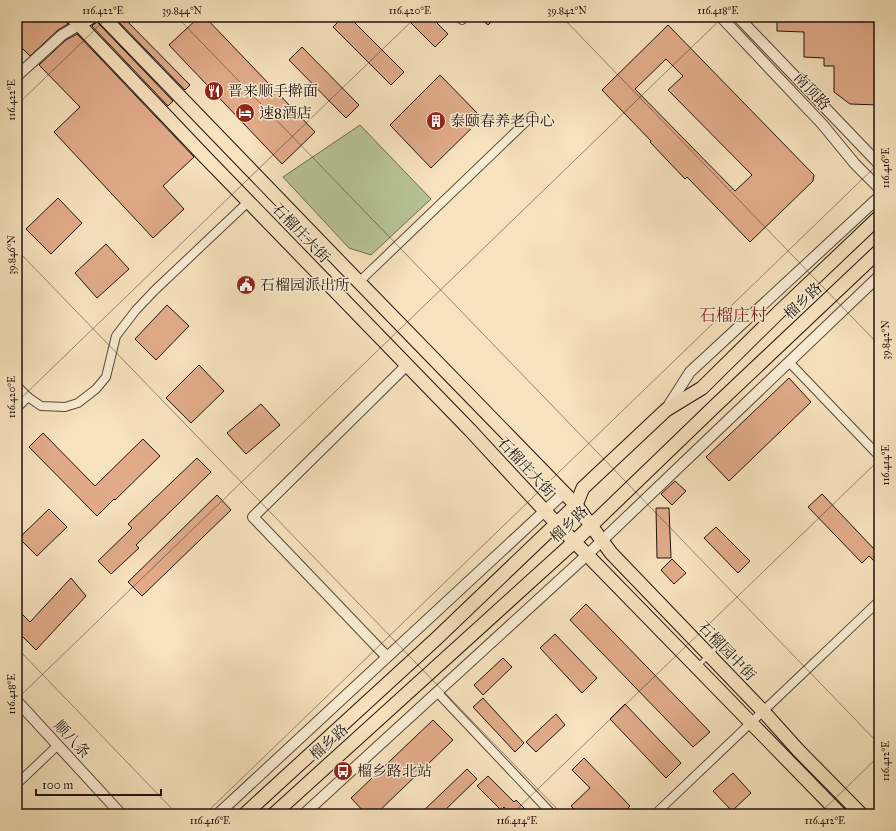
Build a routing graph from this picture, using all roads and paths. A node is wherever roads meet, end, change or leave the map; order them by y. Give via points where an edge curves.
1 (92, 17) edge
2 (103, 17) edge
3 (722, 17) edge
4 (738, 17) edge
5 (75, 19) edge
6 (17, 76) edge
7 (532, 116) dead end
8 (879, 164) edge
9 (879, 188) edge
10 (879, 197) edge
11 (248, 202) junction
12 (879, 217) edge
13 (879, 251) edge
14 (879, 276) edge
15 (359, 282) junction
16 (789, 362) junction
17 (407, 365) junction
18 (17, 386) edge
19 (28, 397) junction
20 (17, 408) edge
21 (666, 410) junction
22 (879, 456) edge
23 (564, 493) junction
24 (576, 505) junction
25 (545, 511) junction
26 (557, 524) junction
27 (591, 526) junction
28 (602, 541) junction
29 (574, 542) junction
30 (587, 555) junction
31 (879, 601) edge
32 (723, 641) dead end
33 (709, 655) junction
34 (387, 657) junction
35 (696, 667) junction
36 (437, 692) junction
37 (17, 701) edge
38 (763, 711) junction
39 (750, 723) junction
40 (58, 745) junction
41 (17, 784) edge
42 (121, 814) edge
43 (218, 814) edge
44 (245, 814) edge
45 (274, 814) edge
46 (304, 814) edge
47 (552, 814) edge
48 (655, 814) edge
49 (840, 814) edge
50 (861, 814) edge

1 - 5 main road
2 - 15 main road, 石榴庄大街
3 - 9 street, 南顶路
4 - 8 street, 南顶路
5 - 6 street via 62,35
5 - 11 main road, 石榴庄大街
7 - 15 street
10 - 21 street, 榴乡路 via 690,372
11 - 17 main road, 石榴庄大街
11 - 19 street via 136,310 116,336 106,377 96,389 78,403 65,407 41,406
12 - 21 main road, 榴乡路 via 702,388
13 - 27 main road, 榴乡路
14 - 16 street
15 - 23 main road, 石榴庄大街
16 - 22 street
16 - 28 street
17 - 25 main road, 石榴庄大街
17 - 34 street via 253,517
18 - 19 street
19 - 20 street
21 - 24 main road, 榴乡路 via 583,488
23 - 24 main road, 石榴庄大街
23 - 25 street, 榴乡路
24 - 26 main road, 榴乡路
24 - 27 main road, 石榴园中街
25 - 26 main road, 石榴庄大街
25 - 34 street, 榴乡路
26 - 29 main road
26 - 44 main road, 榴乡路
27 - 28 main road, 石榴园中街
27 - 29 main road, 榴乡路
28 - 30 street
28 - 33 main road, 石榴园中街
29 - 30 main road
29 - 45 main road, 榴乡路
30 - 35 main road
30 - 36 street
31 - 38 street
32 - 33 lane
33 - 35 lane
33 - 38 main road, 石榴园中街
34 - 43 street, 榴乡路
35 - 39 main road
36 - 46 street
36 - 47 street
37 - 40 street, 顺八条
38 - 39 street
38 - 50 main road, 石榴园中街
39 - 48 street
39 - 49 main road
40 - 41 street
40 - 42 street, 顺八条

